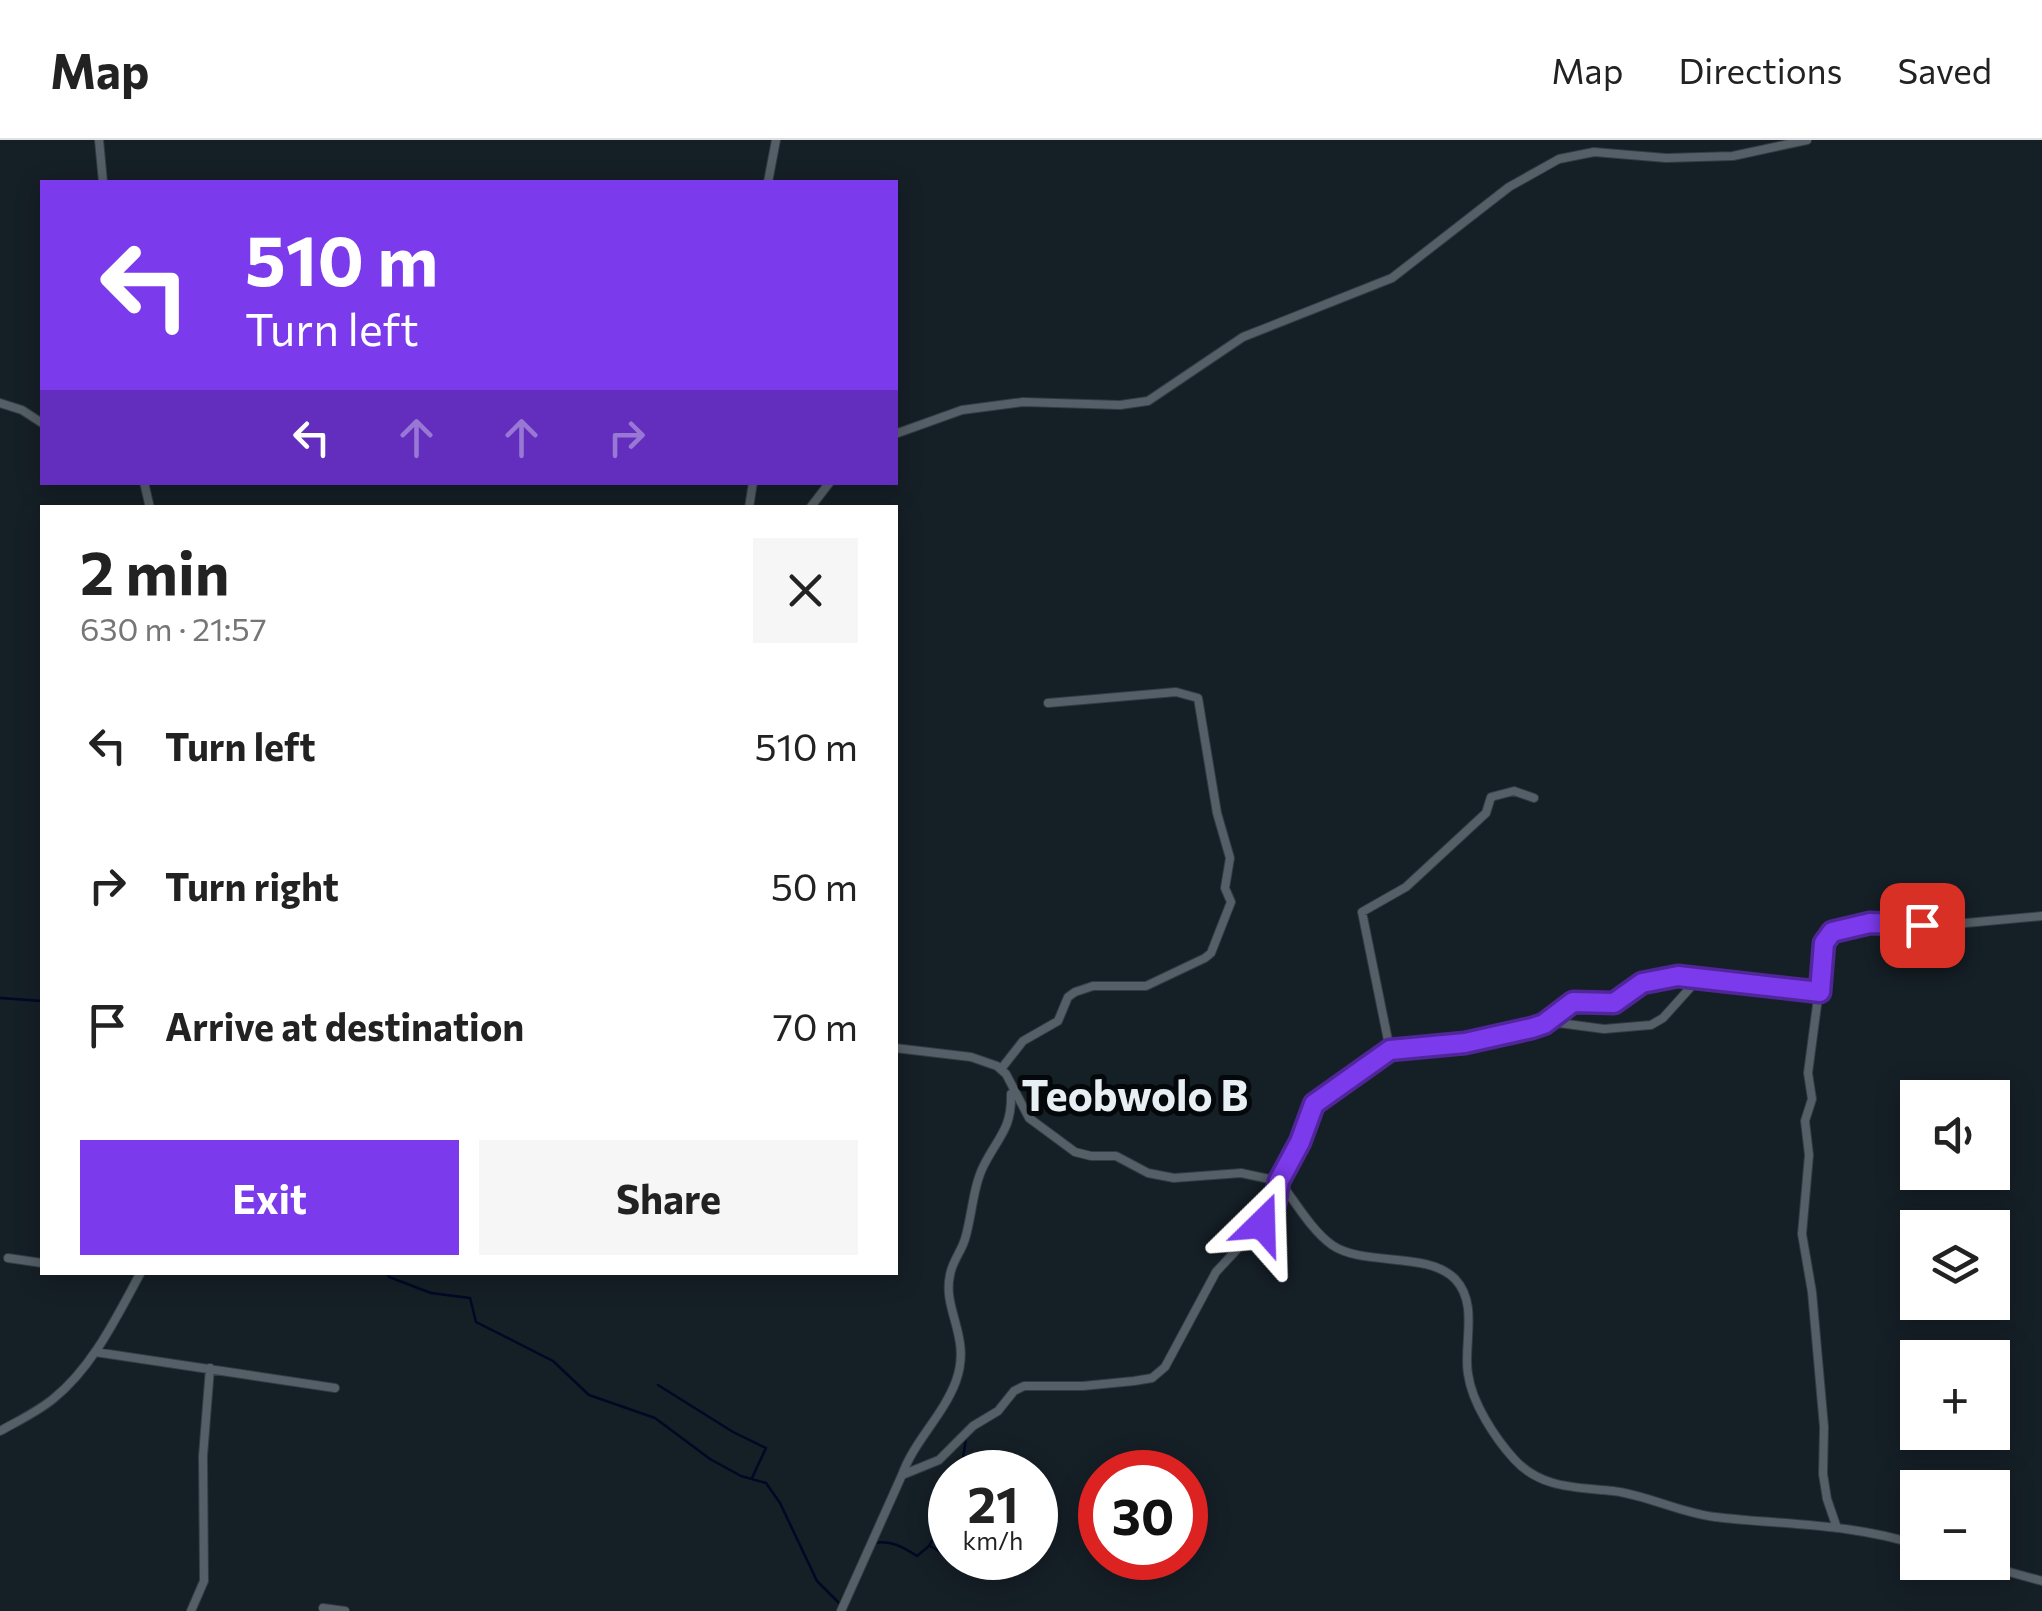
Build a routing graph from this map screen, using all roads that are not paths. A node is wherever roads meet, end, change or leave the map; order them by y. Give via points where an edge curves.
1 (99, 140) edge
2 (776, 140) edge
3 (1807, 140) edge
4 (103, 180) edge
5 (768, 180) edge
6 (0, 404) edge
7 (40, 422) edge
8 (898, 433) edge
9 (828, 485) edge
10 (812, 505) edge
11 (1048, 703) dead end
12 (1534, 798) dead end
13 (2042, 916) edge
14 (1699, 978) junction
15 (1820, 992) junction
16 (1544, 1024) junction
17 (898, 1048) edge
18 (1390, 1050) junction
19 (1001, 1069) junction
20 (1012, 1085) junction
21 (1279, 1181) junction
22 (8, 1258) dead end
23 (40, 1263) edge
24 (139, 1275) edge
25 (95, 1352) junction
26 (210, 1368) junction
27 (335, 1388) dead end
28 (0, 1431) edge
29 (902, 1475) junction
30 (1838, 1528) junction
31 (1900, 1540) edge
32 (2010, 1573) edge
33 (2042, 1582) edge
34 (323, 1608) dead end
35 (191, 1611) edge
36 (344, 1611) edge
37 (842, 1611) edge

1 - 4 street
2 - 5 street
3 - 8 street via 1733,156 1594,152 1559,158 1509,187 1392,278 1242,337 1148,401 1024,402 962,410
6 - 7 street
9 - 10 street
11 - 19 street via 1176,692 1198,698 1229,851 1225,888 1232,902 1205,958 1146,986 1075,992 1058,1021 1023,1041
12 - 18 street via 1514,791 1491,797 1486,813 1406,887 1362,912
13 - 15 street via 1870,923 1832,932 1824,943
14 - 15 street
14 - 16 street via 1642,983 1614,1003 1573,1002
14 - 16 street via 1657,1023 1604,1029
15 - 30 street via 1808,1073 1802,1234 1824,1427 1823,1474
16 - 18 street via 1465,1043
17 - 19 street via 971,1057
18 - 21 street via 1314,1104
19 - 20 street
20 - 21 street via 1030,1118 1075,1152 1116,1156 1174,1178 1241,1173
20 - 29 street via 1008,1124 983,1166 950,1275 959,1372
21 - 29 street via 1270,1214 1216,1272 1161,1372 1134,1381 1024,1386 939,1460
21 - 30 street via 1331,1244 1454,1277 1467,1302 1470,1387 1526,1470 1565,1488 1616,1491 1711,1517
22 - 23 street
24 - 25 street
25 - 26 street
25 - 28 street via 58,1396
26 - 27 street
26 - 35 street via 202,1456 204,1581
29 - 37 street
30 - 31 street
32 - 33 street
34 - 36 street

